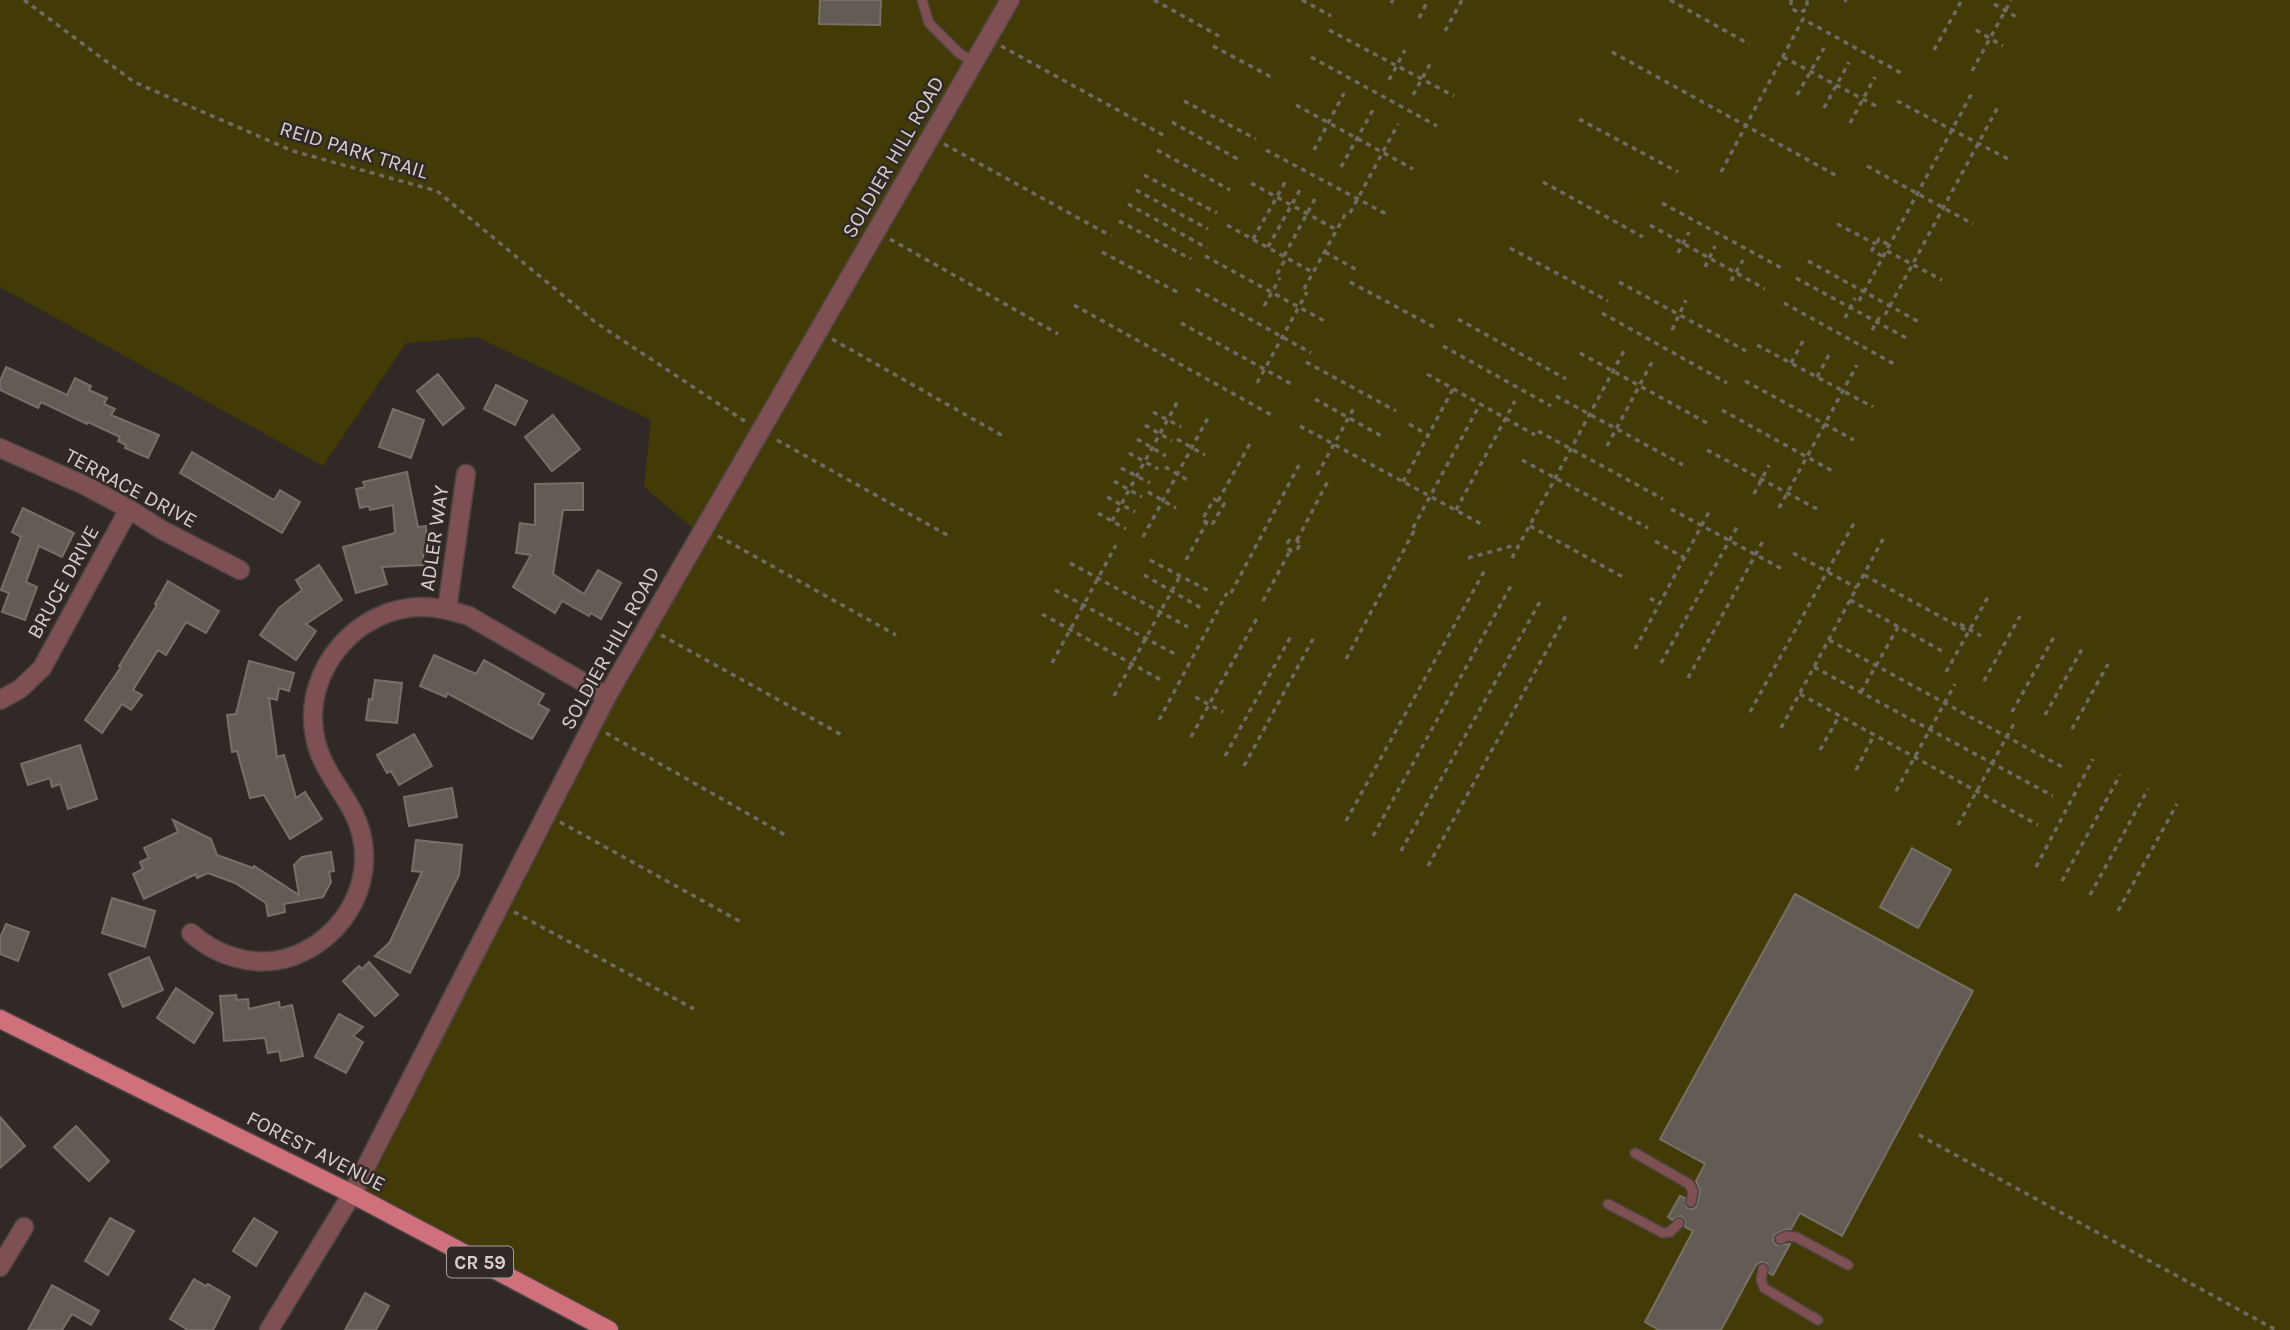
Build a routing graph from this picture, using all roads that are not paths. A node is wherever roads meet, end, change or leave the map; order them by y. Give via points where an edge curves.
1 (922, 0) edge
2 (1010, 0) edge
3 (973, 64) junction
4 (0, 448) edge
5 (466, 474) dead end
6 (130, 509) junction
7 (240, 570) dead end
8 (447, 609) junction
9 (607, 696) junction
10 (0, 699) edge
11 (191, 933) dead end
12 (0, 1019) edge
13 (1635, 1153) dead end
14 (352, 1194) junction
15 (1691, 1202) dead end
16 (1608, 1204) dead end
17 (1679, 1223) dead end
18 (24, 1227) dead end
19 (1780, 1239) dead end
20 (1848, 1265) dead end
21 (0, 1267) edge
22 (1763, 1269) dead end
23 (1818, 1320) dead end
24 (270, 1330) edge
25 (609, 1330) edge

1 - 3 lane via 929,23
2 - 3 street, SOLDIER HILL ROAD
3 - 9 street, SOLDIER HILL ROAD
4 - 6 street, TERRACE DRIVE
5 - 8 street, ADLER WAY
6 - 7 street, TERRACE DRIVE
6 - 10 street, BRUCE DRIVE via 42,668 20,690
8 - 9 street via 469,616
8 - 11 street via 422,607 379,616 342,642 319,681 313,706 319,754 353,813 364,854 359,892 337,929 304,953 260,961 217,951
9 - 14 street, SOLDIER HILL ROAD
12 - 14 main road, FOREST AVENUE / CR 59
13 - 15 lane via 1689,1184
14 - 24 street, SOLDIER HILL ROAD
14 - 25 main road, FOREST AVENUE / CR 59
16 - 17 lane via 1662,1233 1671,1232
18 - 21 street
19 - 20 lane via 1796,1237
22 - 23 lane via 1763,1288

